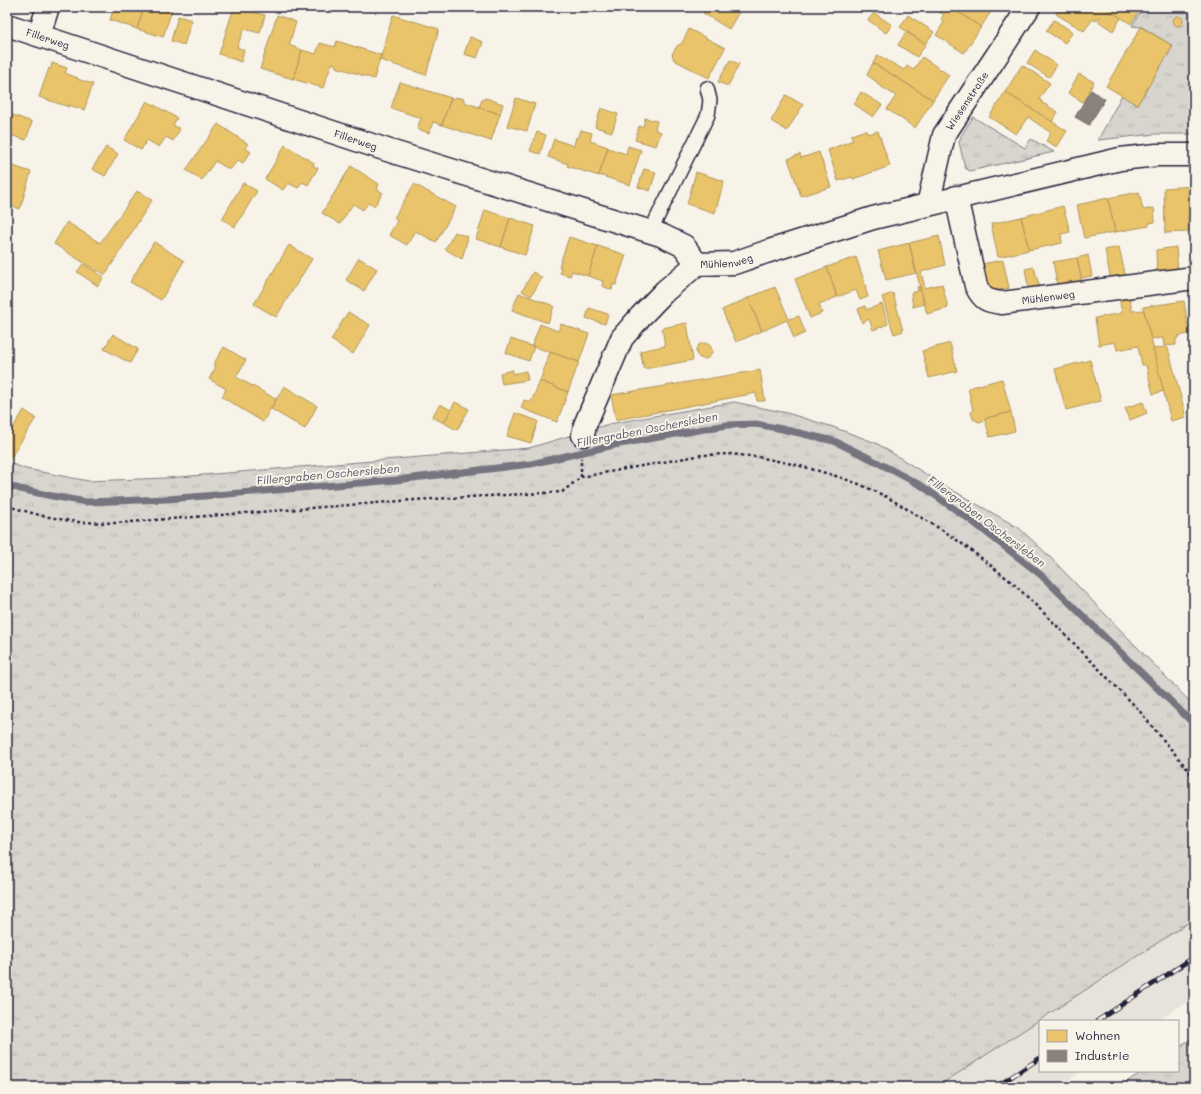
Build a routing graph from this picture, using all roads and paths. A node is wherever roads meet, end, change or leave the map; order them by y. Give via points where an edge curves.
1 (48, 7) edge
2 (1029, 7) edge
3 (7, 24) edge
4 (39, 35) junction
5 (706, 88) dead end
6 (1194, 155) edge
7 (956, 197) junction
8 (928, 205) junction
9 (650, 232) junction
10 (697, 264) junction
11 (1194, 278) edge
12 (583, 435) dead end
13 (581, 460) dead end
14 (580, 477) junction
15 (7, 506) edge
16 (1194, 778) edge

1 - 4 street
2 - 8 street, Wiesenstraße via 944,135
3 - 4 street, Fillerweg
4 - 9 street, Fillerweg via 390,151
5 - 9 lane via 710,100 708,115
6 - 7 street, Mühlenweg via 1120,158
7 - 8 street, Mühlenweg
7 - 11 street, Mühlenweg via 976,286 981,295 989,301 1002,303
8 - 10 street, Mühlenweg via 873,218 734,263
9 - 10 street, Fillerweg via 684,246
10 - 12 street, Mühlenweg via 660,296 622,338
13 - 14 path
14 - 15 path via 562,492 117,523 77,522
14 - 16 path via 702,455 730,454 797,465 859,484 887,497 947,533 1014,584 1137,708

